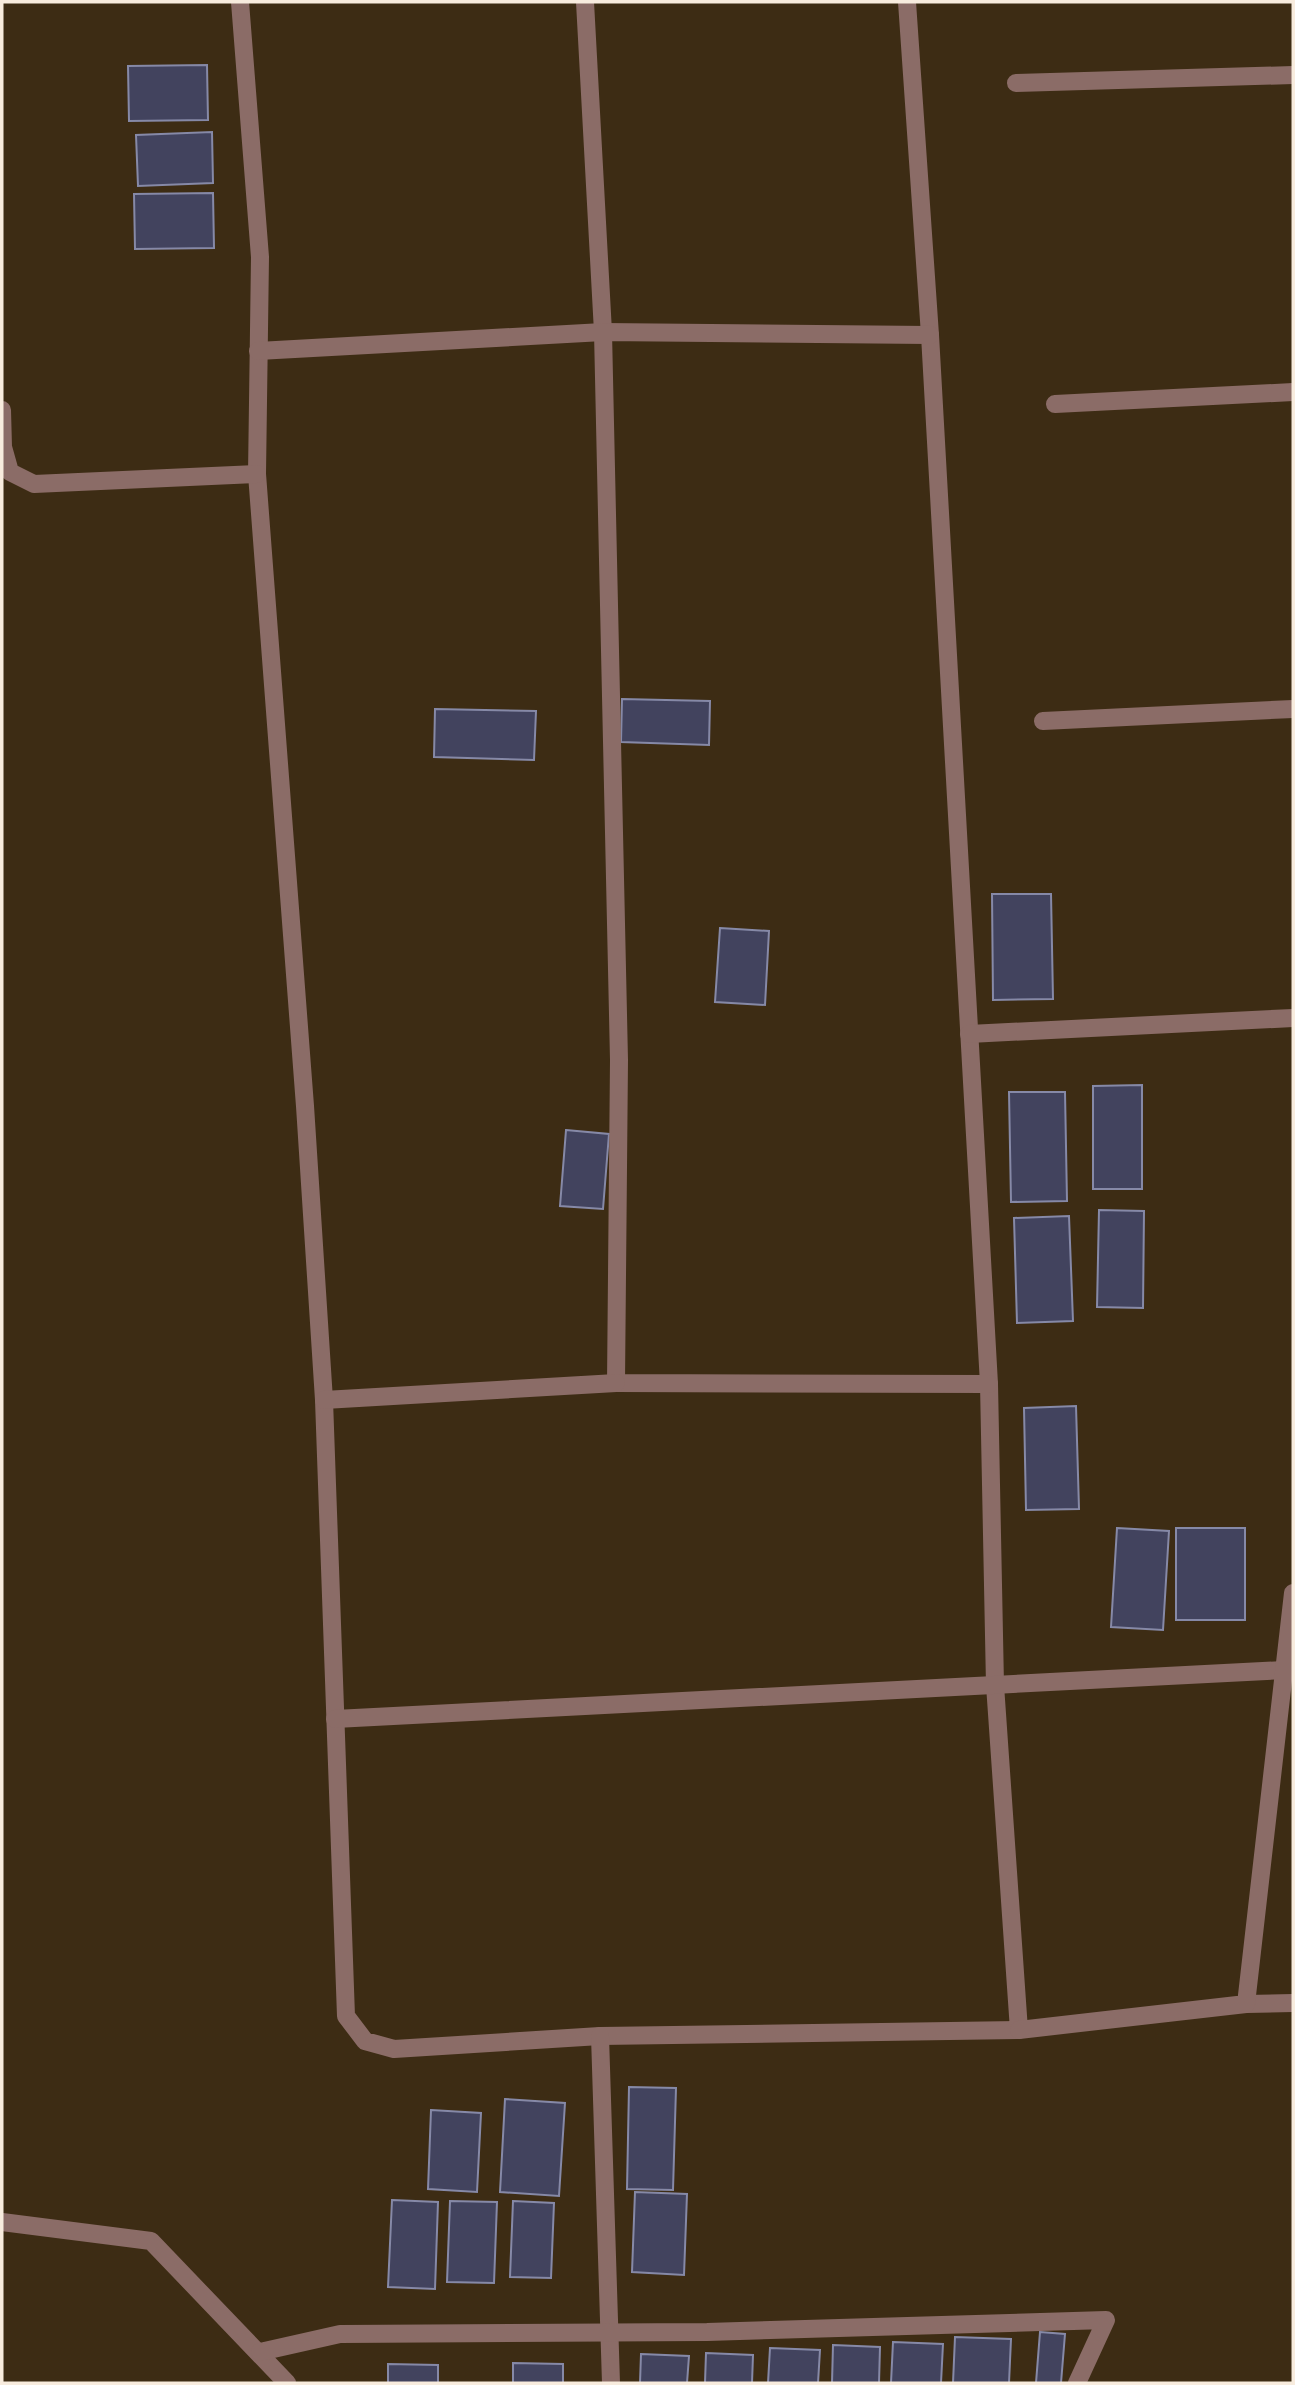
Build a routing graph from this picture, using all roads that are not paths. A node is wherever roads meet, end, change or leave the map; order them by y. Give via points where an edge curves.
1 (240, 2) edge
2 (585, 2) edge
3 (907, 2) edge
4 (1293, 75) edge
5 (1016, 83) dead end
6 (603, 332) junction
7 (930, 335) junction
8 (258, 351) junction
9 (1293, 392) edge
10 (1055, 404) dead end
11 (2, 410) edge
12 (257, 474) junction
13 (1293, 709) edge
14 (1042, 721) dead end
15 (1293, 1018) edge
16 (969, 1034) junction
17 (615, 1383) junction
18 (989, 1384) junction
19 (324, 1399) junction
20 (1293, 1593) edge
21 (1284, 1670) junction
22 (995, 1685) junction
23 (335, 1719) junction
24 (1293, 2003) edge
25 (1247, 2004) junction
26 (1019, 2030) junction
27 (600, 2036) junction
28 (2, 2222) edge
29 (610, 2332) junction
30 (260, 2352) junction
31 (287, 2383) edge
32 (611, 2383) edge
33 (1077, 2383) edge

1 - 8 street via 260,257
2 - 6 street
3 - 7 street
4 - 5 street
6 - 7 street
6 - 8 street
6 - 17 street via 619,1060
7 - 16 street
8 - 12 street
9 - 10 street
11 - 12 street via 3,446 10,472 34,484
12 - 19 street
13 - 14 street
15 - 16 street
16 - 18 street
17 - 18 street
17 - 19 street
18 - 22 street
19 - 23 street
20 - 21 street
21 - 22 street
21 - 25 street
22 - 23 street
22 - 26 street
23 - 27 street via 346,2016 365,2041 394,2049
24 - 25 street
25 - 26 street
26 - 27 street
27 - 29 street
28 - 30 street via 151,2241
29 - 30 street via 340,2334
29 - 32 street
29 - 33 street via 1106,2320
30 - 31 street

